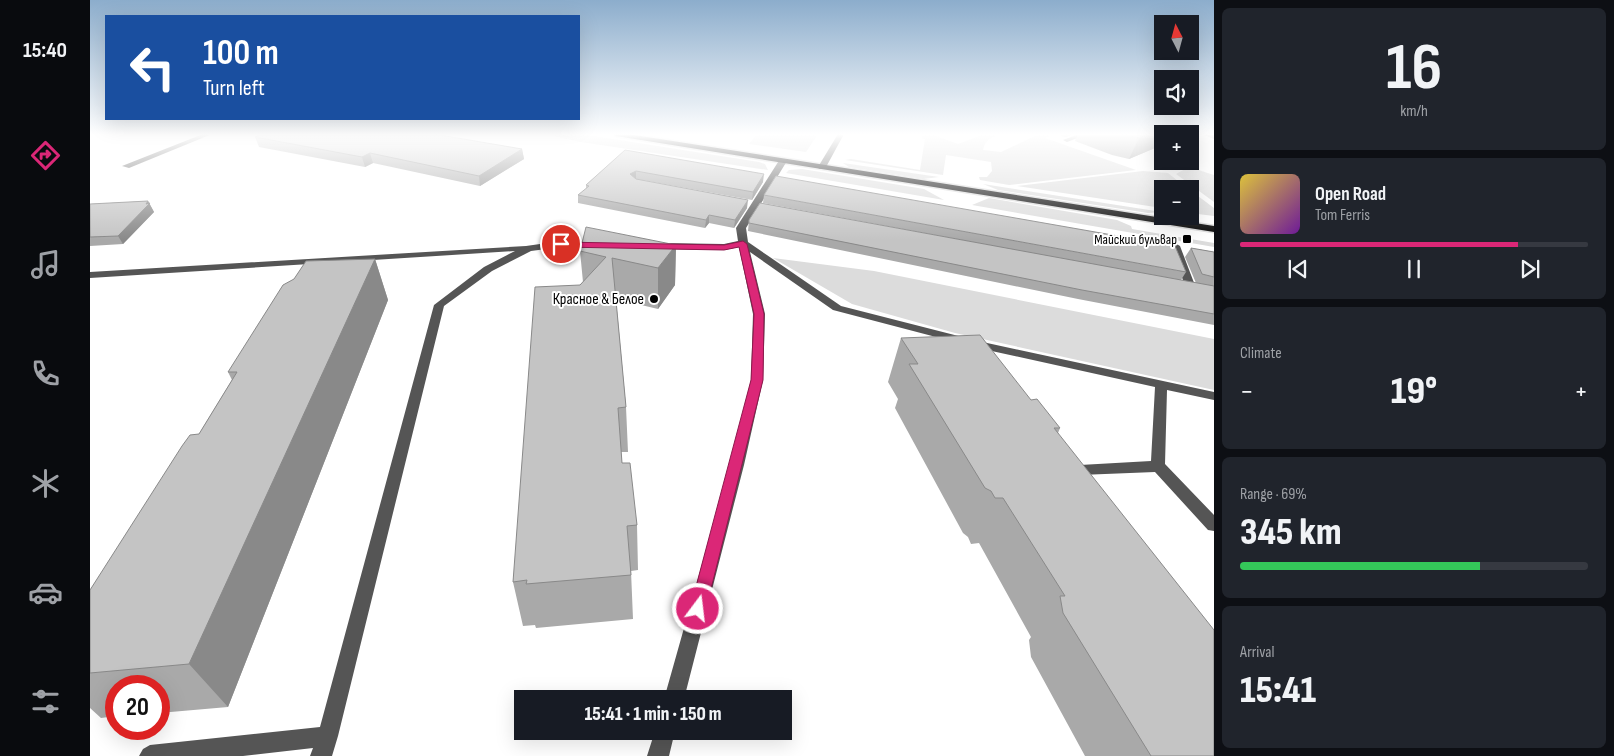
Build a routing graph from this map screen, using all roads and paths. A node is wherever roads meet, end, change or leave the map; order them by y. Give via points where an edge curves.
1 (778, 169) edge
2 (836, 169) edge
3 (1214, 229) edge
4 (743, 244) junction
5 (609, 245) edge
6 (647, 246) edge
7 (1175, 246) edge
8 (529, 248) junction
9 (90, 275) edge
10 (1190, 288) edge
11 (978, 344) junction
12 (990, 359) edge
13 (1161, 384) junction
14 (1214, 396) edge
15 (1068, 455) edge
16 (1158, 466) junction
17 (1080, 470) junction
18 (1092, 485) edge
19 (1214, 525) edge
20 (676, 690) edge
21 (328, 736) junction
22 (662, 740) edge
23 (150, 756) edge
24 (320, 756) edge
25 (658, 756) edge

1 - 4 street via 741,228
2 - 3 main road
4 - 6 street via 724,247
4 - 11 street via 837,308
4 - 20 street via 759,314 757,380
5 - 8 street via 561,244
7 - 10 street
8 - 9 street
8 - 21 street via 488,269 439,305
11 - 12 street
11 - 13 street
13 - 14 street
13 - 16 street
15 - 17 street
16 - 17 street
16 - 19 street
17 - 18 street
21 - 23 street
21 - 24 street
22 - 25 street

